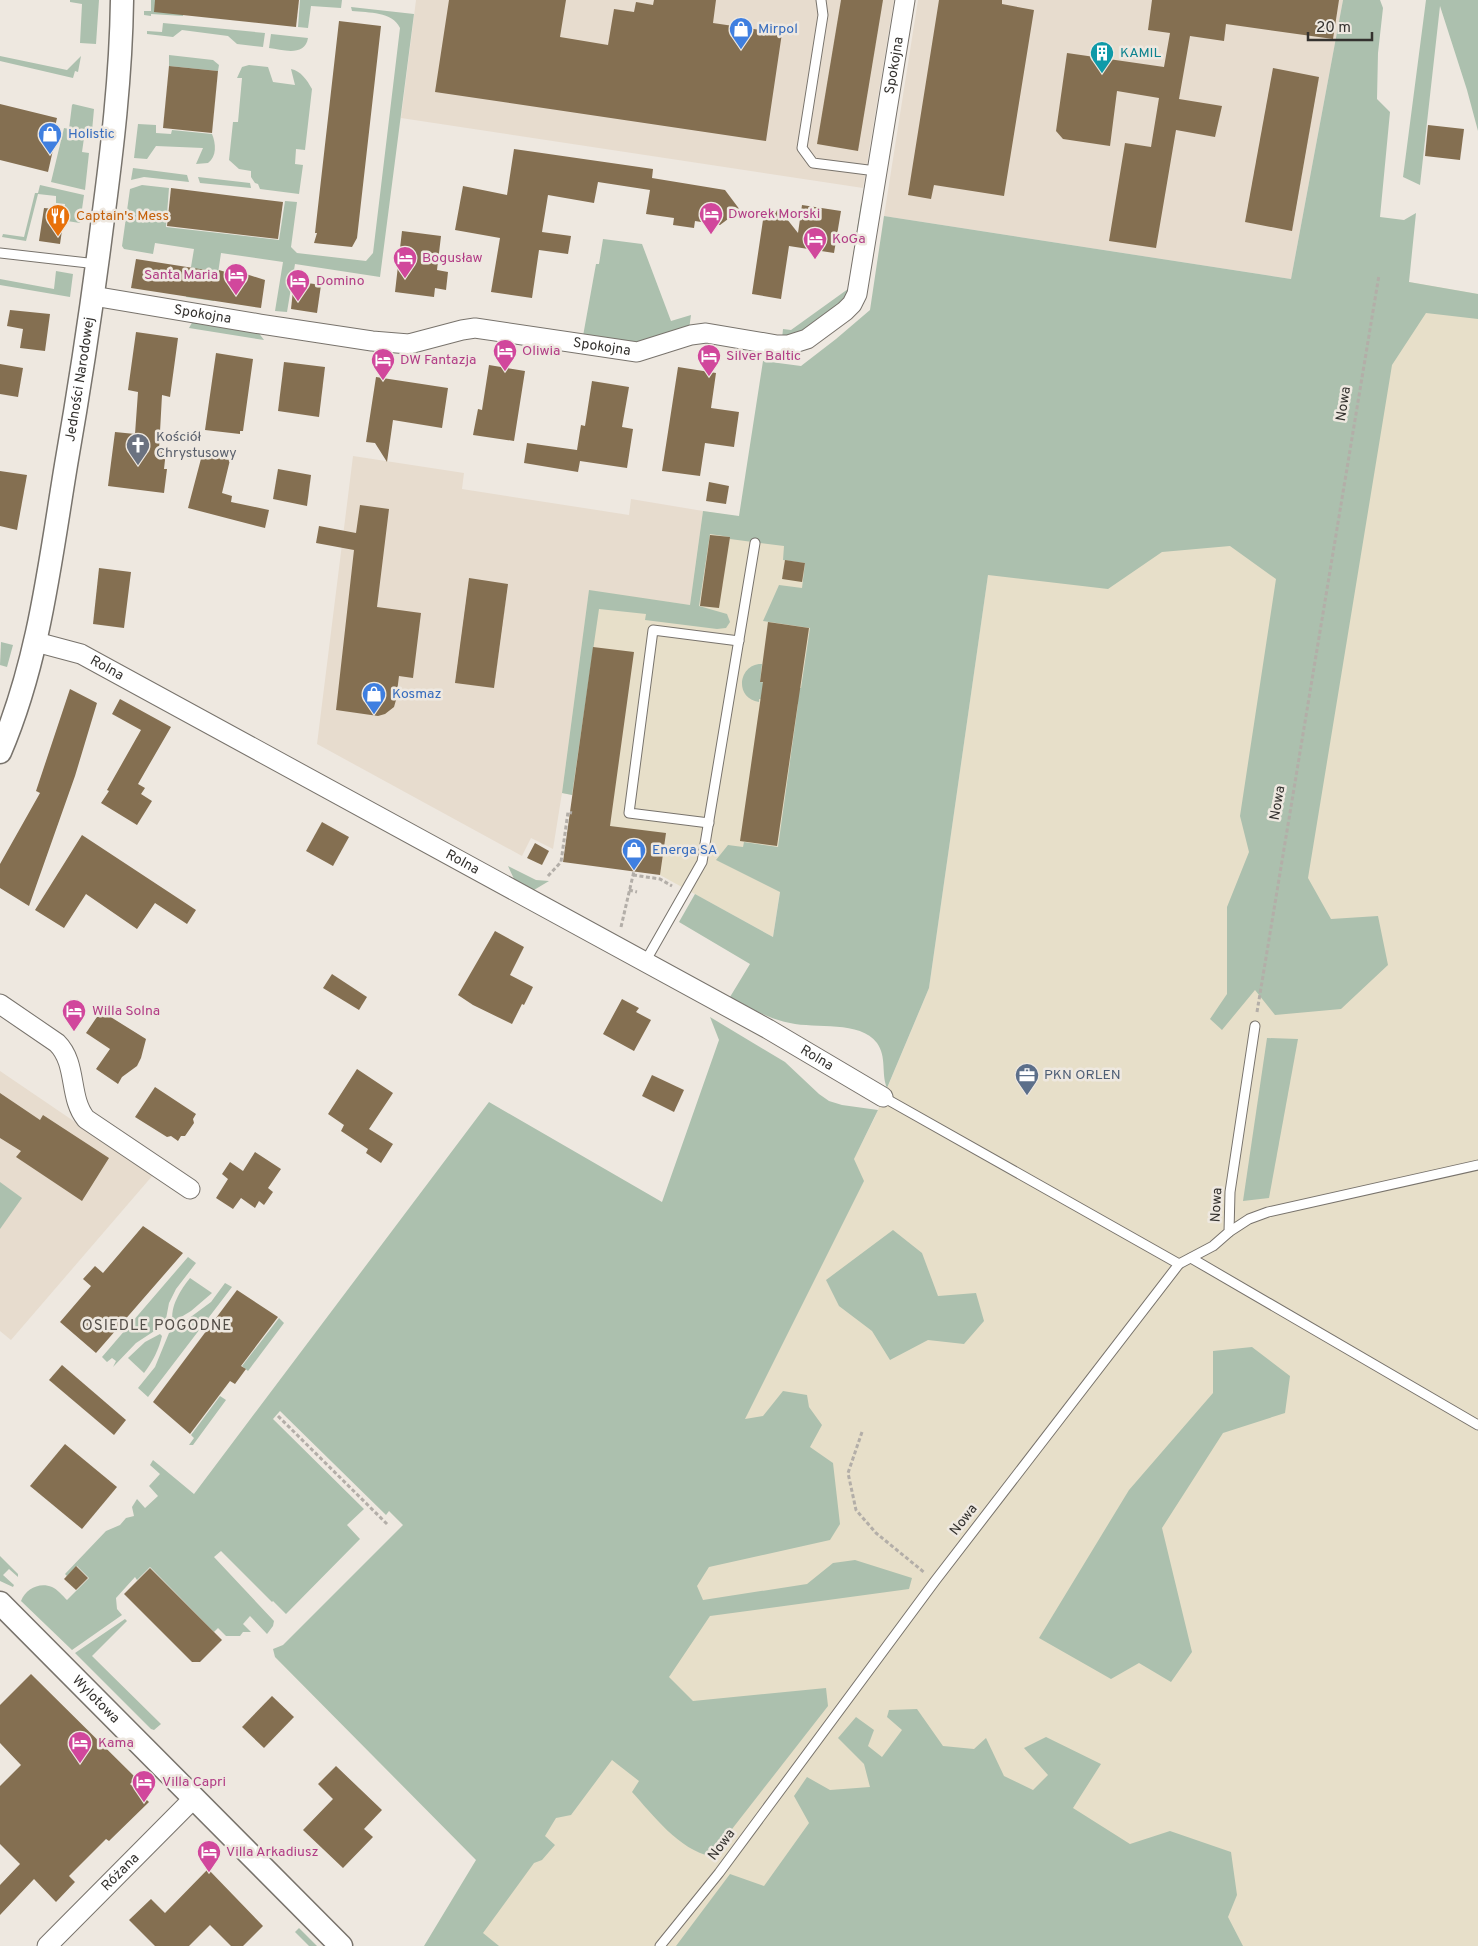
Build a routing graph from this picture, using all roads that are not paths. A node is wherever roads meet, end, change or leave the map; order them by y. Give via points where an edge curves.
1 (122, 0) edge
2 (821, 0) edge
3 (904, 0) edge
4 (876, 171) junction
5 (0, 253) edge
6 (97, 264) junction
7 (93, 296) junction
8 (755, 543) dead end
9 (739, 641) junction
10 (36, 642) junction
11 (0, 752) edge
12 (709, 823) junction
13 (645, 962) junction
14 (0, 1004) edge
15 (1255, 1026) road end
16 (883, 1097) joint
17 (1478, 1165) edge
18 (190, 1190) dead end
19 (1229, 1232) junction
20 (1191, 1258) junction
21 (1179, 1264) junction
22 (1478, 1425) edge
23 (0, 1603) edge
24 (194, 1798) junction
25 (47, 1946) edge
26 (341, 1946) edge
27 (660, 1946) edge

1 - 6 street, Jedności Narodowej via 115,127
2 - 4 lane via 823,15 802,148 813,163
3 - 4 street, Spokojna
4 - 7 street, Spokojna via 860,280 852,304 807,339 788,346 706,334 691,335 636,352 475,328 409,344 260,324
5 - 6 lane
6 - 7 street, Jedności Narodowej
7 - 10 street, Jedności Narodowej
8 - 9 lane
9 - 12 lane
9 - 12 lane via 653,630 629,813
10 - 11 street, Jedności Narodowej via 14,718
10 - 13 street, Rolna via 81,654
12 - 13 lane via 702,862
13 - 16 street, Rolna
14 - 18 street via 64,1050 80,1110 86,1119
15 - 19 lane, Nowa via 1230,1192
16 - 21 lane
17 - 19 lane via 1268,1212
19 - 20 lane, Nowa via 1213,1246
20 - 21 lane, Nowa
20 - 22 lane
21 - 27 lane, Nowa via 935,1581 719,1873
23 - 24 street, Wylotowa
24 - 25 street, Różana
24 - 26 street, Wylotowa

